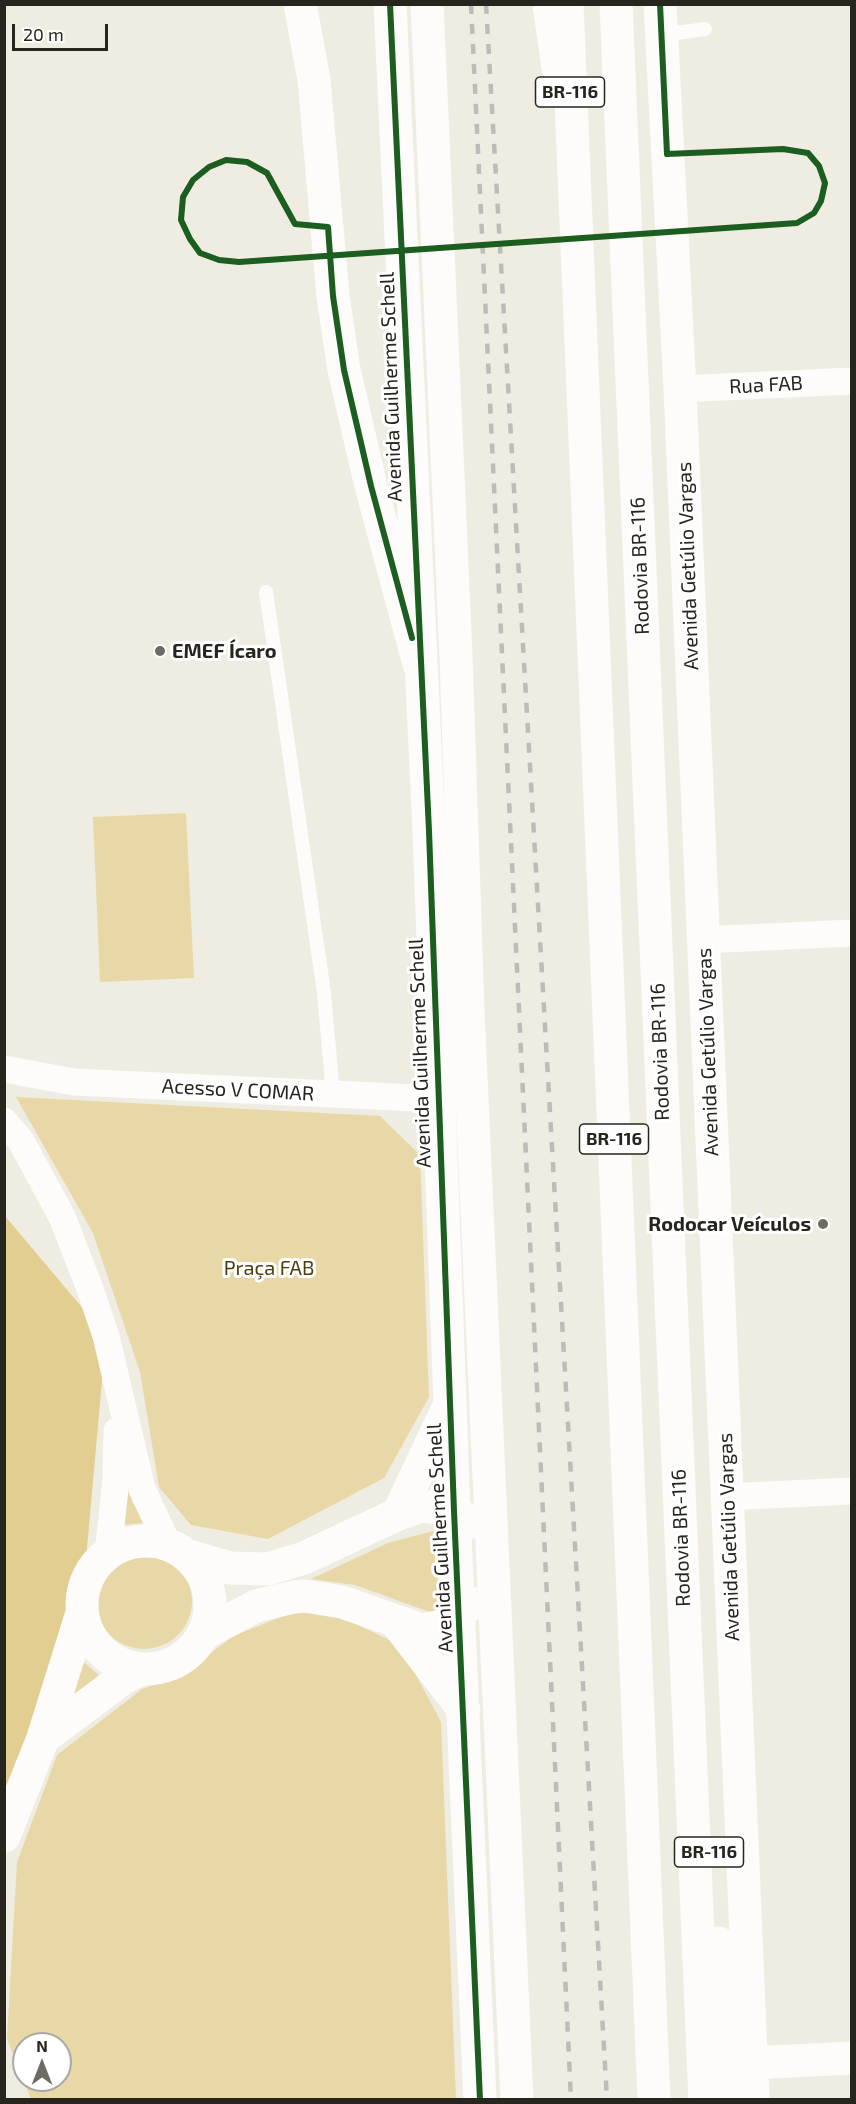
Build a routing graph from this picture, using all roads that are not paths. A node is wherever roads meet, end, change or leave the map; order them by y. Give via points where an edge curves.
1 (300, 4) edge
2 (390, 4) edge
3 (427, 4) edge
4 (549, 4) edge
5 (567, 4) edge
6 (616, 4) edge
7 (661, 20) edge
8 (705, 29) dead end
9 (573, 179) junction
10 (852, 381) edge
11 (680, 389) junction
12 (266, 592) dead end
13 (419, 664) junction
14 (852, 933) edge
15 (703, 940) junction
16 (4, 1069) edge
17 (333, 1094) junction
18 (438, 1099) junction
19 (473, 1100) junction
20 (4, 1121) edge
21 (118, 1393) junction
22 (450, 1405) junction
23 (852, 1491) edge
24 (727, 1497) junction
25 (454, 1511) junction
26 (398, 1514) junction
27 (177, 1550) junction
28 (108, 1554) junction
29 (494, 1560) junction
30 (684, 1604) junction
31 (82, 1612) junction
32 (459, 1615) junction
33 (396, 1622) junction
34 (205, 1633) junction
35 (141, 1669) junction
36 (464, 1710) junction
37 (43, 1738) junction
38 (4, 1836) edge
39 (852, 2058) edge
40 (751, 2063) junction
41 (480, 2100) edge
42 (517, 2100) edge
43 (654, 2100) edge
44 (705, 2100) edge
45 (735, 2100) edge
46 (753, 2100) edge

1 - 13 main road via 314,80 333,296 344,369
2 - 13 main road, Avenida Guilherme Schell
3 - 19 main road
4 - 9 main road
5 - 9 main road, BR-116
6 - 30 main road, Rodovia BR-116 / BR-116
7 - 8 lane
7 - 11 main road, Avenida Getúlio Vargas
9 - 43 main road, BR-116
10 - 11 street, Rua FAB
11 - 15 main road, Avenida Getúlio Vargas
12 - 17 lane via 323,981
13 - 18 main road, Avenida Guilherme Schell
14 - 15 street
15 - 24 main road, Avenida Getúlio Vargas
16 - 17 street, Acesso V COMAR via 74,1082
17 - 18 street, Acesso V COMAR
18 - 19 street, Acesso V COMAR
18 - 22 main road, Avenida Guilherme Schell
19 - 29 main road
20 - 21 street via 21,1141 62,1217 106,1335
21 - 27 street via 142,1489
21 - 28 street via 116,1479
22 - 25 main road, Avenida Guilherme Schell
22 - 26 main road
23 - 24 street
24 - 40 main road, Avenida Getúlio Vargas
25 - 26 main road via 422,1506
25 - 29 main road via 471,1521
25 - 32 main road, Avenida Guilherme Schell
26 - 27 main road via 274,1568 230,1568
27 - 28 main road via 147,1541 127,1544
27 - 34 main road via 200,1571 209,1591 211,1612
28 - 31 main road via 87,1579
29 - 32 main road
29 - 42 main road
30 - 44 main road, Rodovia BR-116 / BR-116
30 - 45 main road, BR-116
31 - 35 main road via 88,1633 101,1652 120,1664
31 - 37 main road
32 - 33 main road via 447,1625 430,1630
32 - 36 main road, Avenida Guilherme Schell
33 - 34 main road via 354,1605 305,1596 256,1606
33 - 36 main road
34 - 35 main road via 179,1661 161,1668
35 - 37 main road
36 - 41 main road, Avenida Guilherme Schell
37 - 38 main road
39 - 40 main road
40 - 46 main road, Avenida Getúlio Vargas

